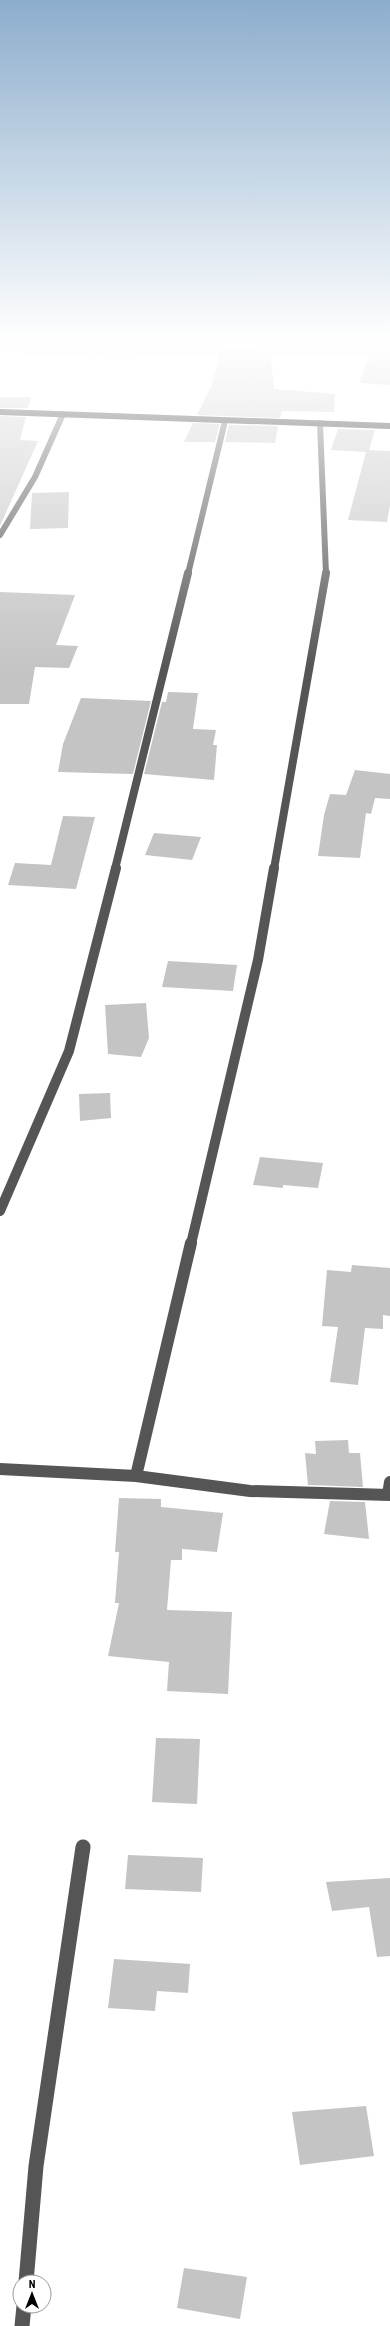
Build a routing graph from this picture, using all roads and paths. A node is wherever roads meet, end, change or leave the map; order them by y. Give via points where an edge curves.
1 (49, 451) edge
2 (218, 451) edge
3 (321, 451) edge
4 (0, 535) edge
5 (0, 1211) edge
6 (0, 1469) edge
7 (136, 1476) junction
8 (390, 1482) edge
9 (389, 1495) edge
10 (83, 1847) dead end
11 (27, 2274) edge
12 (23, 2314) edge
13 (22, 2326) edge

1 - 4 street via 16,514
2 - 5 street via 149,737 69,1050
3 - 7 street via 327,569 258,960
6 - 7 street
7 - 9 street via 250,1491
8 - 9 street
10 - 11 street via 36,2166
12 - 13 street

